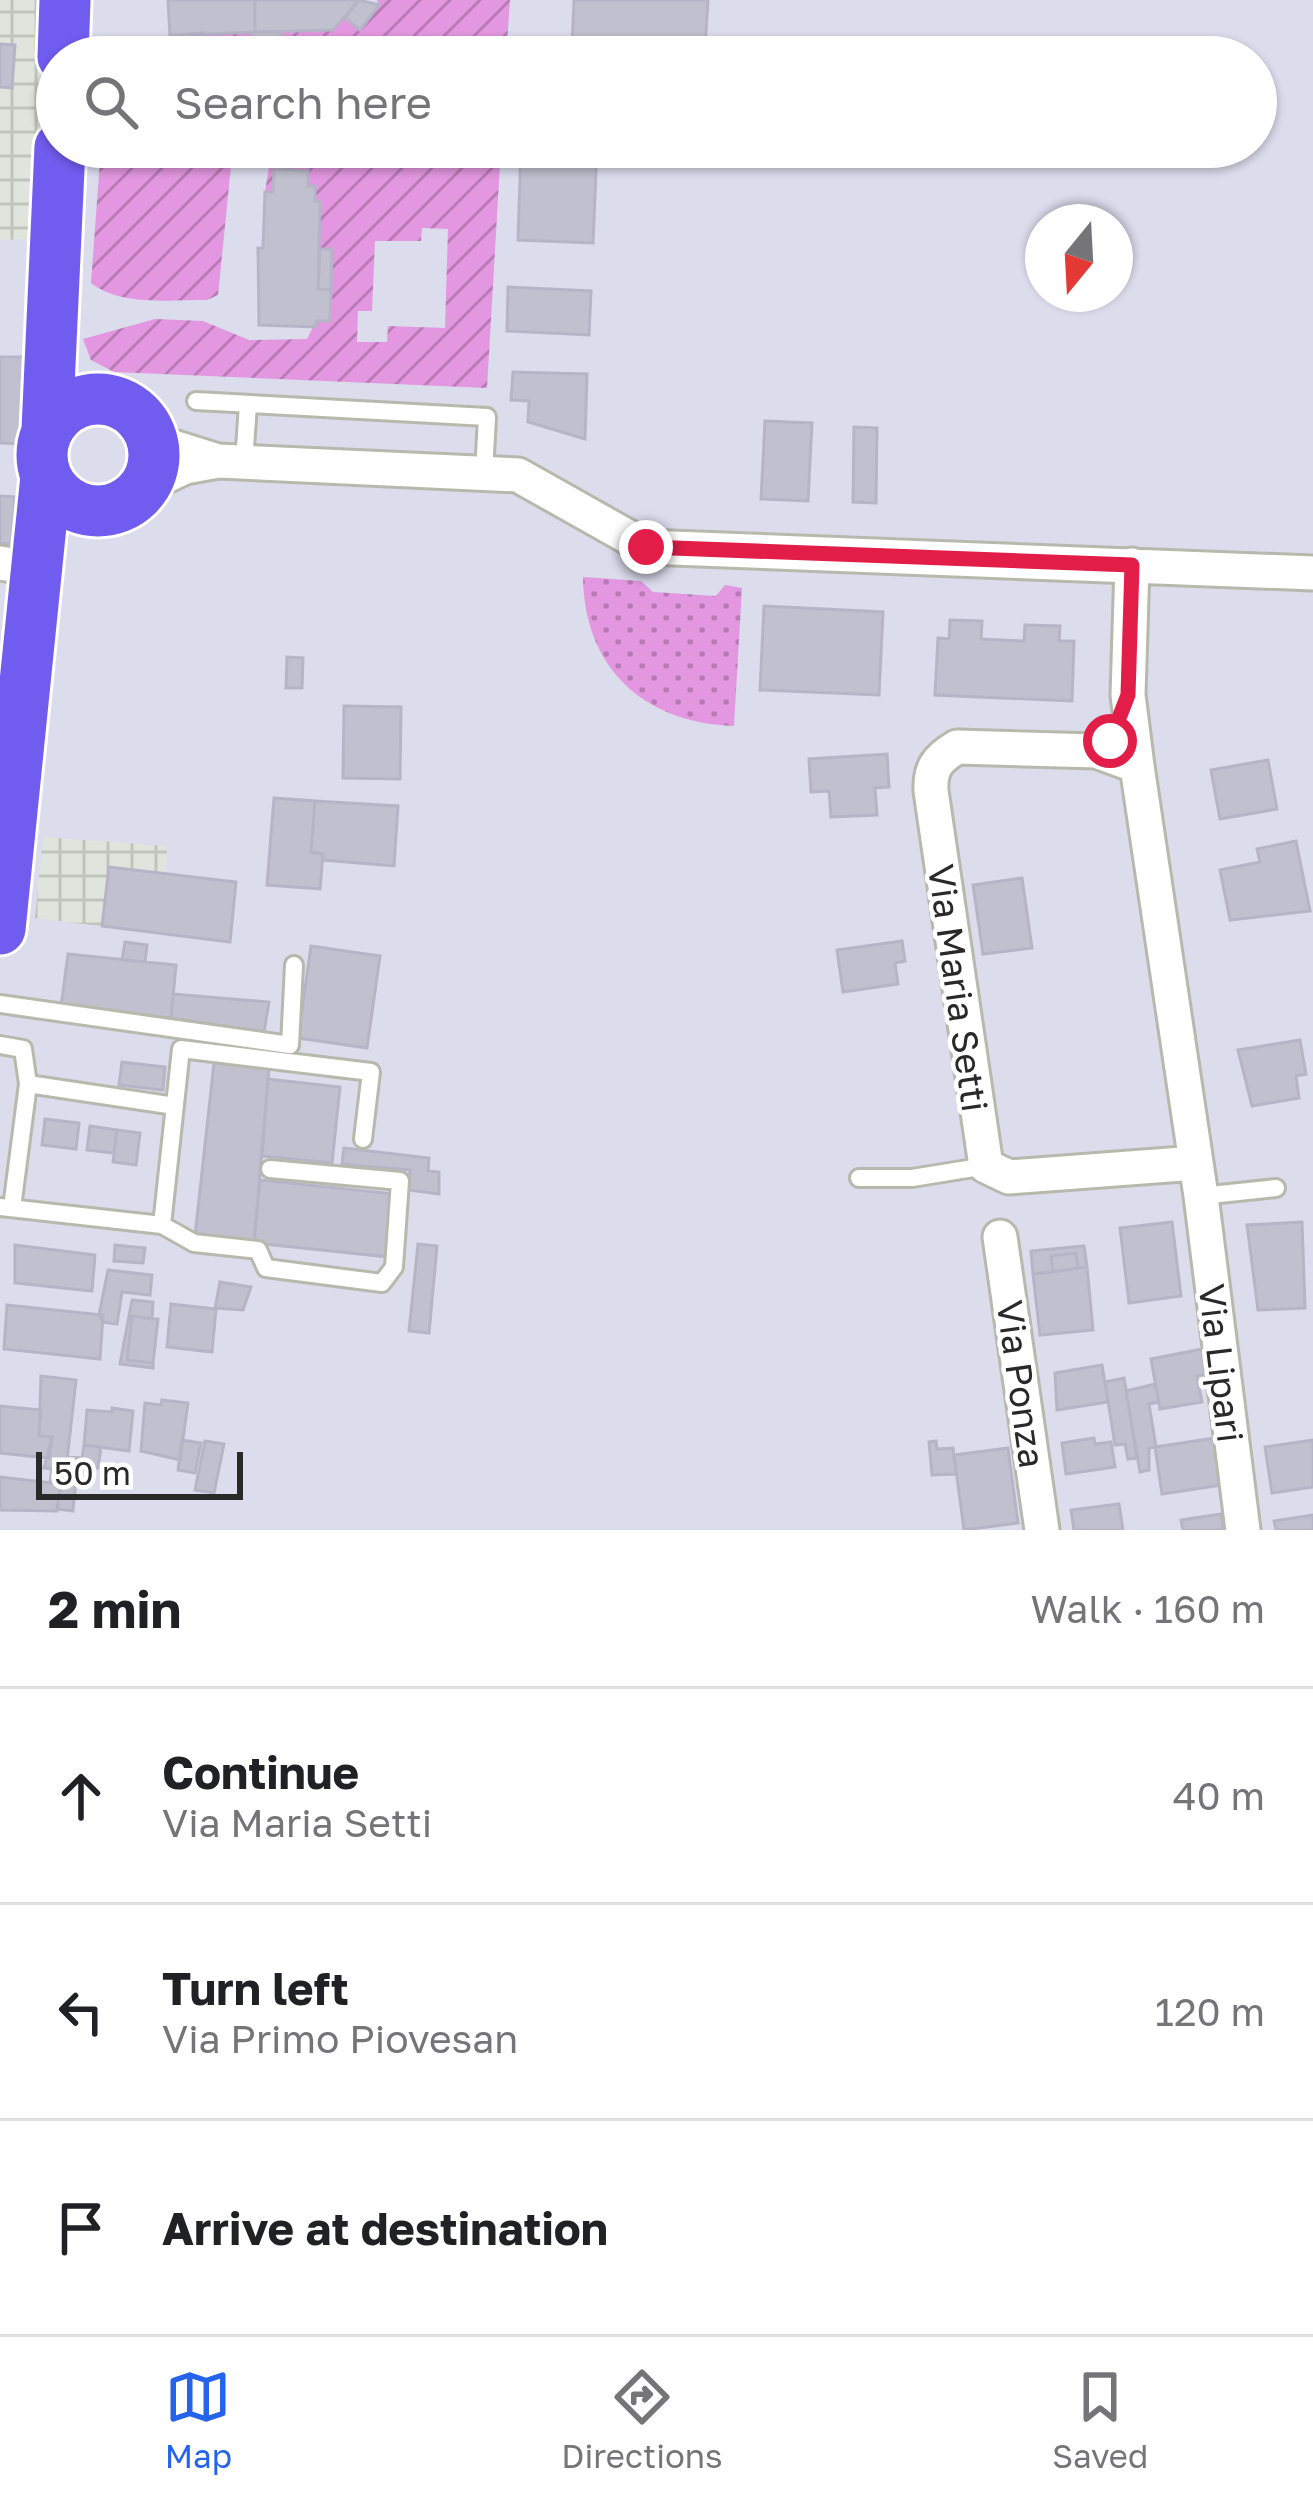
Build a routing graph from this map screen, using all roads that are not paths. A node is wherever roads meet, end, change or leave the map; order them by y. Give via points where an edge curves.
1 (65, 0) edge
2 (64, 36) edge
3 (59, 168) edge
4 (53, 327) junction
5 (105, 399) junction
6 (196, 401) dead end
7 (248, 404) junction
8 (149, 432) junction
9 (47, 453) junction
10 (231, 462) junction
11 (484, 473) junction
12 (129, 497) junction
13 (1132, 565) junction
14 (19, 566) edge
15 (1313, 574) edge
16 (1128, 695) junction
17 (1096, 751) junction
18 (1137, 766) junction
19 (0, 929) edge
20 (294, 964) dead end
21 (0, 1004) edge
22 (0, 1045) edge
23 (28, 1084) junction
24 (175, 1106) junction
25 (363, 1139) dead end
26 (986, 1166) junction
27 (270, 1169) dead end
28 (859, 1178) dead end
29 (1199, 1180) junction
30 (1276, 1188) dead end
31 (6, 1207) edge
32 (162, 1225) junction
33 (1000, 1238) dead end
34 (1042, 1530) edge
35 (1244, 1530) edge

1 - 2 main road
3 - 4 main road
4 - 5 main road
4 - 9 main road
5 - 8 main road via 131,410
5 - 9 main road via 78,403
6 - 7 lane
7 - 10 lane
7 - 11 lane via 487,417
8 - 10 street
8 - 12 main road via 154,459
9 - 12 main road via 73,506
9 - 14 main road
10 - 11 street
10 - 12 street via 185,467
11 - 13 street via 518,475 646,547
12 - 14 main road
13 - 15 street
13 - 16 street
14 - 19 main road
16 - 17 street via 1110,741
16 - 18 street
17 - 18 street, Via Maria Setti
17 - 26 street, Via Maria Setti via 957,747 930,774
18 - 29 street
20 - 21 lane via 290,1045
22 - 23 lane via 23,1049
23 - 24 lane
23 - 31 lane
24 - 25 lane via 181,1049 371,1072
24 - 32 lane
26 - 28 lane
26 - 29 street via 1009,1177
27 - 32 lane via 400,1181 394,1267 382,1283 266,1268 258,1250 194,1243
29 - 30 lane
29 - 35 street, Via Lipari
31 - 32 lane
33 - 34 street, Via Ponza

